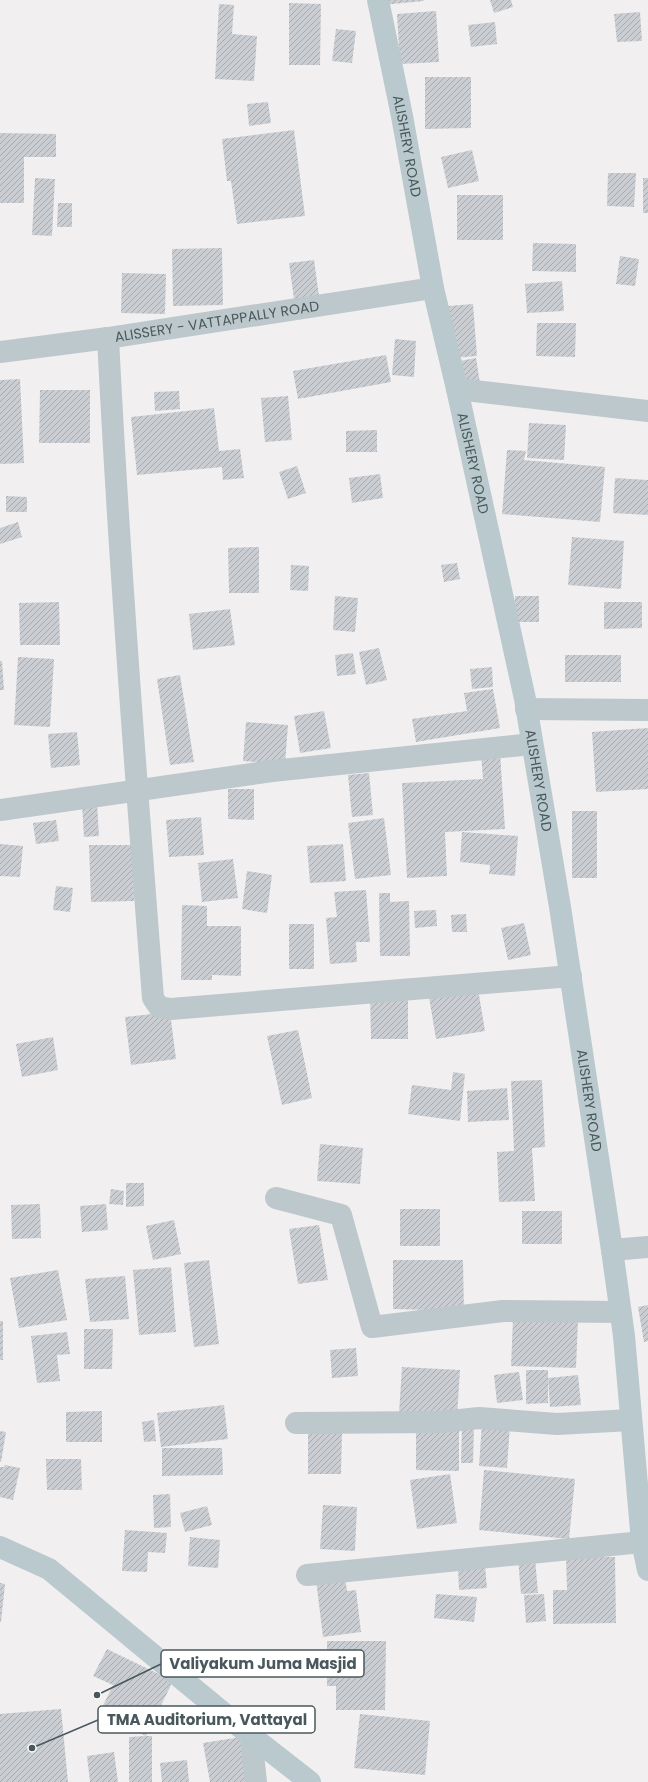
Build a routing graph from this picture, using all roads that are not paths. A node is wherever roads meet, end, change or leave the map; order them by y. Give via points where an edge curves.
1 (378, 0) edge
2 (433, 288) junction
3 (108, 338) junction
4 (0, 352) edge
5 (457, 389) junction
6 (648, 411) edge
7 (526, 709) junction
8 (648, 710) edge
9 (532, 744) junction
10 (137, 790) junction
11 (0, 810) edge
12 (570, 976) junction
13 (276, 1198) dead end
14 (648, 1247) edge
15 (612, 1250) junction
16 (620, 1312) junction
17 (631, 1420) junction
18 (296, 1423) dead end
19 (642, 1542) junction
20 (0, 1547) edge
21 (648, 1570) edge
22 (307, 1575) dead end
23 (251, 1736) junction
24 (256, 1782) edge
25 (310, 1782) edge

1 - 2 main road, ALISHERY ROAD
2 - 3 street, ALISSERY - VATTAPPALLY ROAD
2 - 5 main road, ALISHERY ROAD
3 - 4 street, ALISSERY - VATTAPPALLY ROAD
3 - 10 street
5 - 6 street
5 - 7 main road, ALISHERY ROAD
7 - 8 street
7 - 9 main road, ALISHERY ROAD
9 - 10 street via 272,771
9 - 12 main road, ALISHERY ROAD
10 - 11 street
10 - 12 street via 154,998 159,1007 171,1009
12 - 15 main road, ALISHERY ROAD
13 - 16 street via 341,1215 372,1327 503,1311
14 - 15 street
15 - 16 main road, ALISHERY ROAD
16 - 17 main road, ALISHERY ROAD
17 - 18 street via 557,1424 479,1418 441,1422
17 - 19 main road, ALISHERY ROAD
19 - 21 main road, ALISHERY ROAD
19 - 22 street
20 - 23 main road via 49,1569
23 - 24 street
23 - 25 main road

